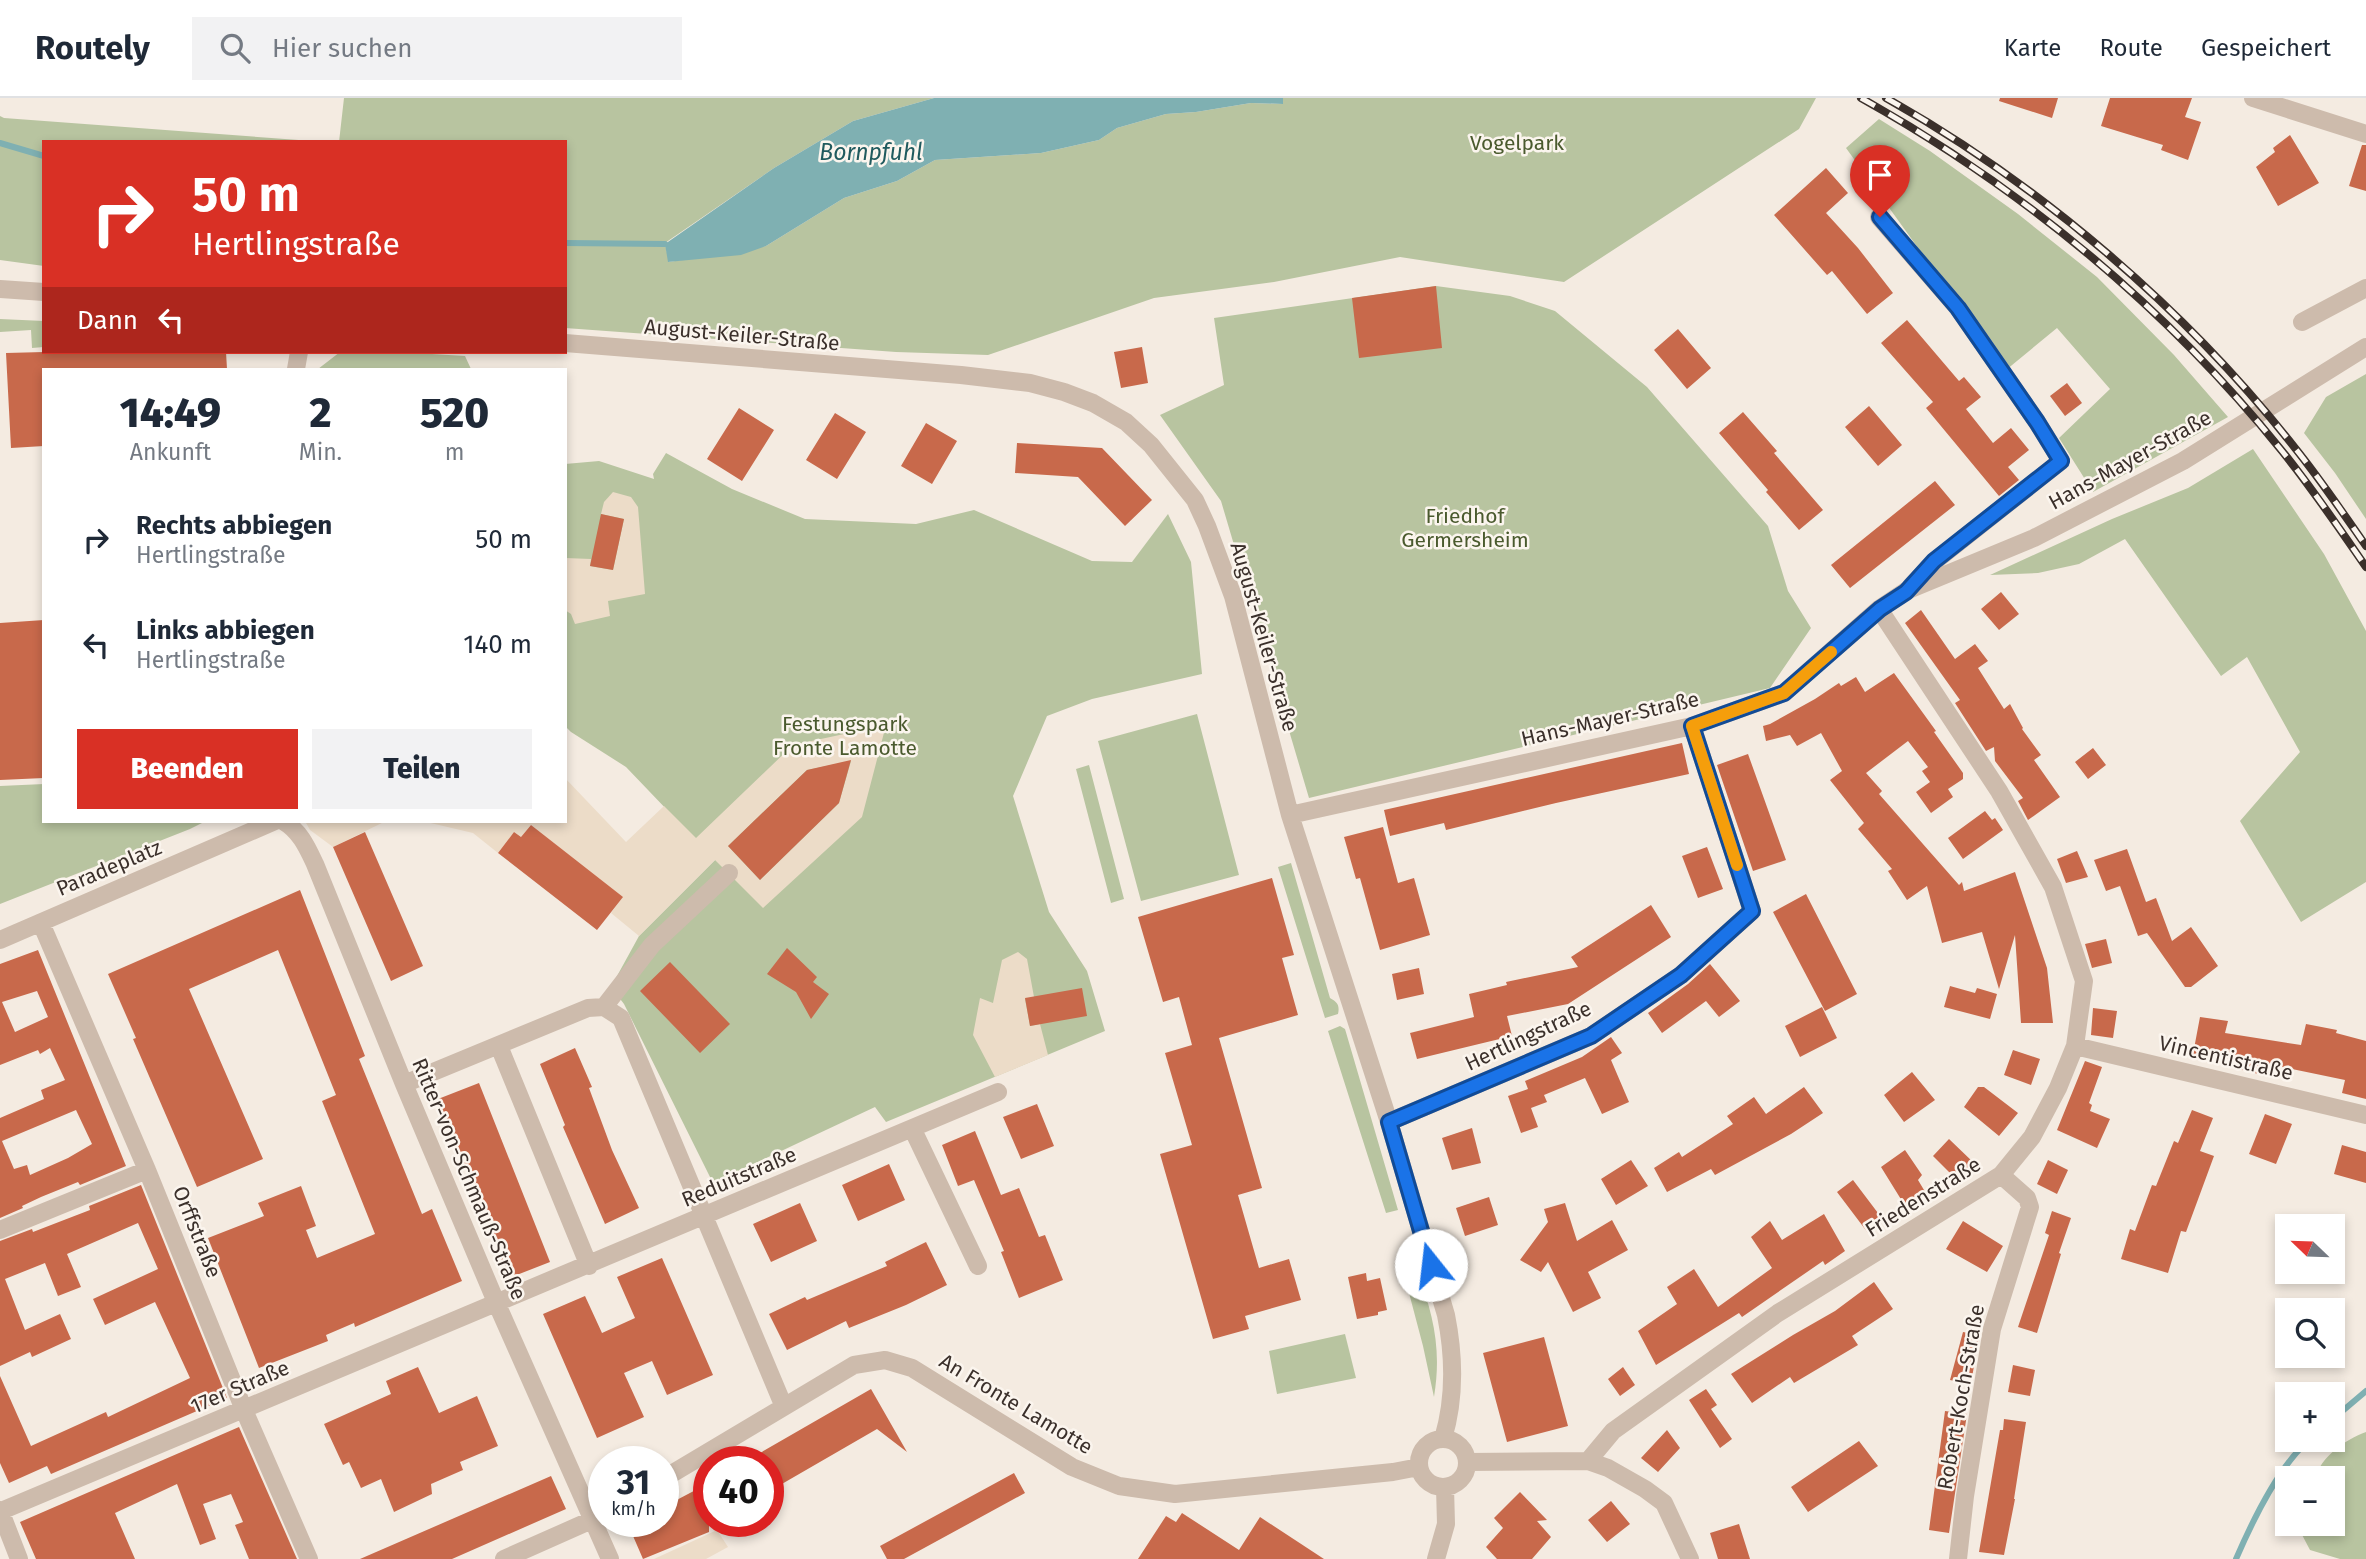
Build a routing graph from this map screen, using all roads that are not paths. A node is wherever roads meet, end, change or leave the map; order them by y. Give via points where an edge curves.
1 (2253, 98) edge
2 (2366, 134) edge
3 (1880, 217) dead end
4 (2366, 288) edge
5 (0, 289) edge
6 (42, 292) edge
7 (2302, 322) dead end
8 (567, 343) edge
9 (2366, 347) edge
10 (1906, 592) junction
11 (1880, 609) junction
12 (1692, 726) junction
13 (1290, 815) junction
14 (270, 823) edge
15 (286, 823) edge
16 (729, 873) dead end
17 (41, 923) junction
18 (0, 940) edge
19 (604, 1007) junction
20 (499, 1046) junction
21 (2075, 1046) junction
22 (404, 1084) junction
23 (998, 1092) dead end
24 (2366, 1115) edge
25 (1389, 1122) junction
26 (913, 1130) junction
27 (147, 1170) junction
28 (2001, 1175) junction
29 (705, 1215) junction
30 (0, 1230) edge
31 (589, 1266) junction
32 (978, 1266) dead end
33 (496, 1302) junction
34 (784, 1407) junction
35 (244, 1410) junction
36 (1443, 1439) junction
37 (1588, 1461) junction
38 (1467, 1462) junction
39 (1419, 1467) junction
40 (679, 1469) edge
41 (1445, 1488) junction
42 (588, 1495) edge
43 (0, 1511) edge
44 (588, 1523) edge
45 (604, 1537) edge
46 (19, 1559) edge
47 (309, 1559) edge
48 (504, 1559) edge
49 (610, 1559) edge
50 (1436, 1559) edge
51 (1690, 1559) edge
52 (1958, 1559) edge

1 - 2 street
3 - 10 street, Hans-Mayer-Straße via 1958,308 2061,461 1934,561
4 - 7 street
5 - 6 street
8 - 13 street, August-Keiler-Straße via 1030,383 1064,392 1126,422 1187,488 1207,526 1233,596
9 - 10 street, Hans-Mayer-Straße via 2183,461 2034,538
10 - 11 street, Hans-Mayer-Straße
11 - 12 street, Hans-Mayer-Straße via 1784,693
11 - 21 street, Friedenstraße via 1998,791 2053,887 2084,981
12 - 13 street, Hans-Mayer-Straße
12 - 25 street, Hertlingstraße via 1752,911 1681,975 1591,1036
13 - 25 street, August-Keiler-Straße
14 - 17 street, Paradeplatz
15 - 22 street, Ritter-von-Schmauß-Straße via 305,842 315,864
16 - 19 street via 652,945
17 - 18 street, Paradeplatz
17 - 27 street, Orffstraße
19 - 20 street via 588,1008
19 - 29 street via 621,1018
20 - 22 street
20 - 31 street
21 - 24 street, Vincentistraße
21 - 28 street, Friedenstraße via 2032,1137
22 - 33 street, Ritter-von-Schmauß-Straße
23 - 26 street, Reduitstraße
25 - 36 street, August-Keiler-Straße via 1450,1336 1452,1374
26 - 29 street, Reduitstraße
26 - 32 street
27 - 30 street
27 - 35 street, Orffstraße
28 - 37 street, Friedenstraße via 1778,1313 1613,1431
28 - 52 street, Robert-Koch-Straße via 2027,1198 2030,1207 1992,1329
29 - 31 street, Reduitstraße
29 - 34 street
31 - 33 street, Reduitstraße
33 - 35 street, 17er Straße
33 - 42 street, Ritter-von-Schmauß-Straße
34 - 39 street, An Fronte Lamotte via 855,1365 885,1360 912,1368 1072,1466 1119,1486 1175,1494 1208,1492
34 - 40 street, An Fronte Lamotte
35 - 43 street, 17er Straße
35 - 47 street, Orffstraße
36 - 38 street via 1462,1449
36 - 39 street via 1424,1447
37 - 38 street
37 - 51 street via 1608,1468 1664,1503
38 - 41 street via 1463,1476
39 - 41 street via 1431,1485
41 - 50 street via 1446,1524
43 - 46 street
44 - 48 street
45 - 49 street, Ritter-von-Schmauß-Straße

